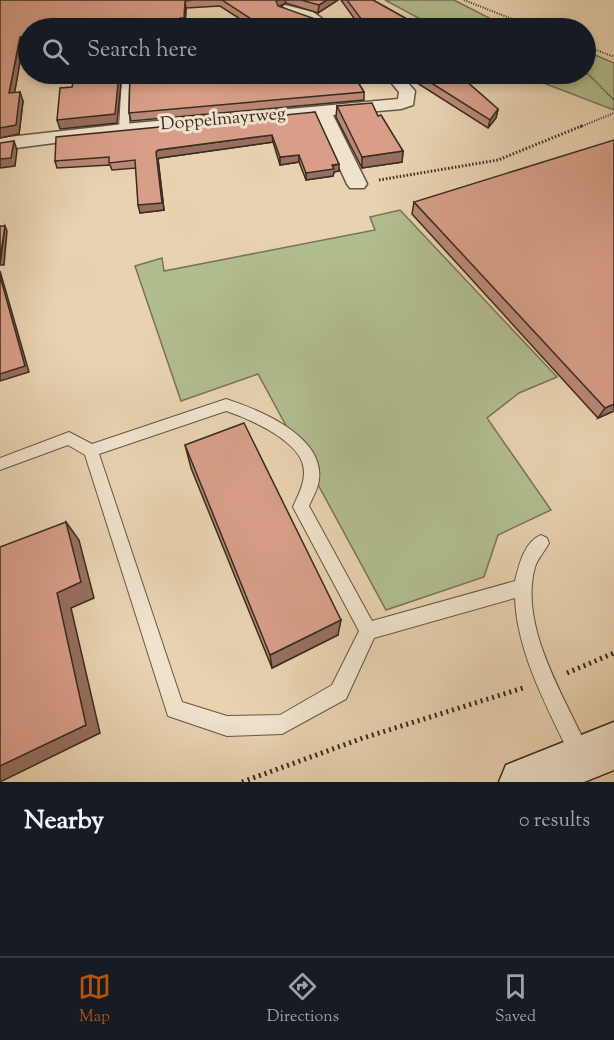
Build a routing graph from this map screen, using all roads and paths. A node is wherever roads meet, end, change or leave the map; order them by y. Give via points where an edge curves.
1 (464, 0) edge
2 (285, 9) edge
3 (313, 18) edge
4 (510, 18) edge
5 (596, 50) edge
6 (614, 57) edge
7 (596, 83) edge
8 (126, 84) edge
9 (401, 84) edge
10 (614, 100) edge
11 (322, 111) junction
12 (614, 113) edge
13 (124, 129) junction
14 (0, 144) edge
15 (357, 184) joint
16 (91, 452) junction
17 (0, 464) edge
18 (541, 543) dead end
19 (524, 587) junction
20 (368, 631) junction
21 (614, 653) edge
22 (545, 681) junction
23 (598, 752) edge
24 (242, 782) edge
25 (523, 782) edge

1 - 4 path
2 - 3 street
5 - 6 path
7 - 10 path
8 - 13 lane
9 - 11 street, Doppelmayrweg via 407,91 407,101 401,104
11 - 13 street, Doppelmayrweg
11 - 15 street
12 - 15 path via 498,160
13 - 14 street, Doppelmayrweg
16 - 17 lane via 69,438
16 - 20 lane via 226,405 254,414 298,444 310,462 311,483 301,507
16 - 20 lane via 175,709 227,726 282,724 339,692
18 - 19 lane via 528,562
19 - 20 lane
19 - 22 lane via 531,639
21 - 22 path
22 - 23 lane
22 - 24 path via 363,738
23 - 25 main road

